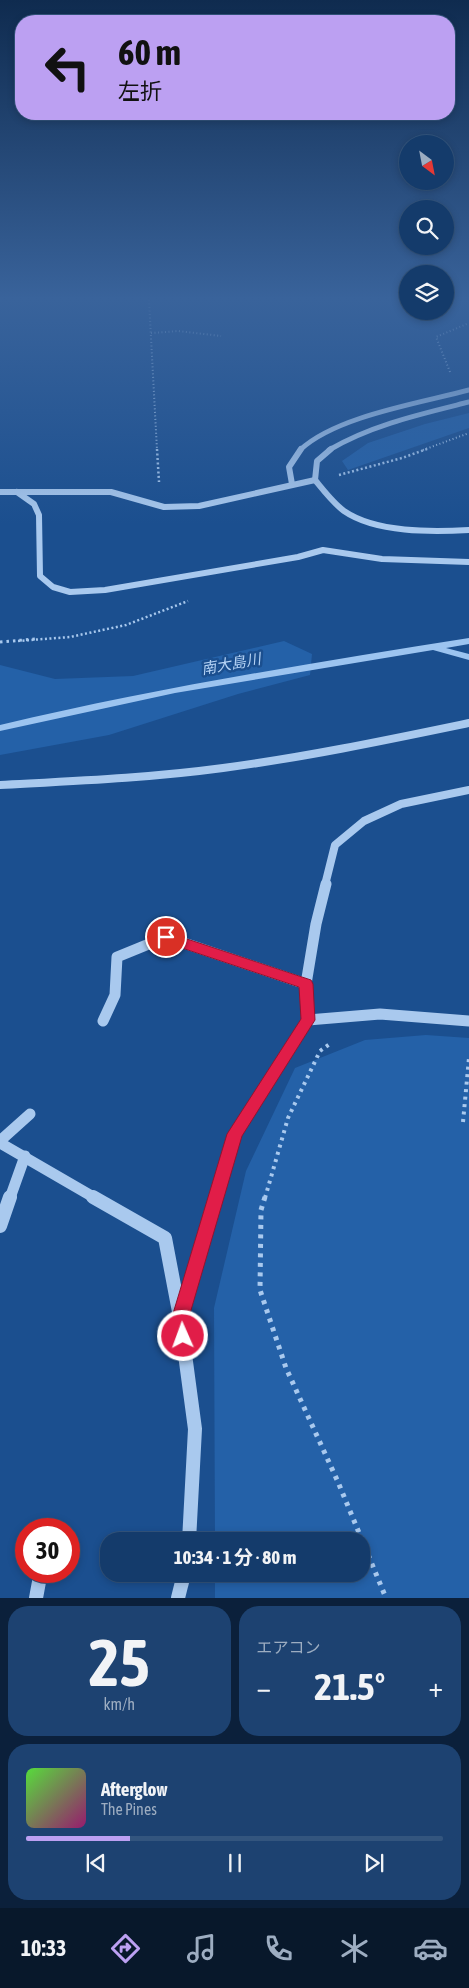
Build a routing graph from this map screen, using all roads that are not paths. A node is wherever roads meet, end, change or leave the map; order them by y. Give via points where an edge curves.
1 (466, 391) edge
2 (469, 402) edge
3 (315, 480) junction
4 (292, 484) junction
5 (0, 492) edge
6 (17, 492) junction
7 (469, 530) edge
8 (469, 562) edge
9 (469, 723) edge
10 (0, 785) edge
11 (469, 790) edge
12 (306, 984) junction
13 (308, 1020) junction
14 (103, 1021) dead end
15 (469, 1021) edge
16 (30, 1114) dead end
17 (0, 1142) edge
18 (24, 1156) junction
19 (0, 1226) edge
20 (180, 1317) junction
21 (189, 1532) edge
22 (182, 1582) edge
23 (39, 1583) edge
24 (36, 1598) edge
25 (178, 1598) edge

1 - 4 street via 328,431 300,450 289,467
2 - 3 street via 371,430 333,446 317,462
3 - 4 street
3 - 7 street via 346,512 374,523 405,529
4 - 6 street via 199,506 157,506 111,492
5 - 6 street
6 - 8 street via 29,498 37,509 40,576 53,587 70,592 105,590 323,550 382,558
9 - 10 street via 335,750 222,768 128,778
11 - 12 street via 401,804 364,820 335,845
12 - 13 street
12 - 14 street via 166,937 117,956 115,995
13 - 15 street via 380,1014
13 - 20 street via 235,1134
16 - 17 street
17 - 18 street
18 - 19 street
18 - 20 street via 165,1238
20 - 21 street via 195,1429
22 - 25 street
23 - 24 street

